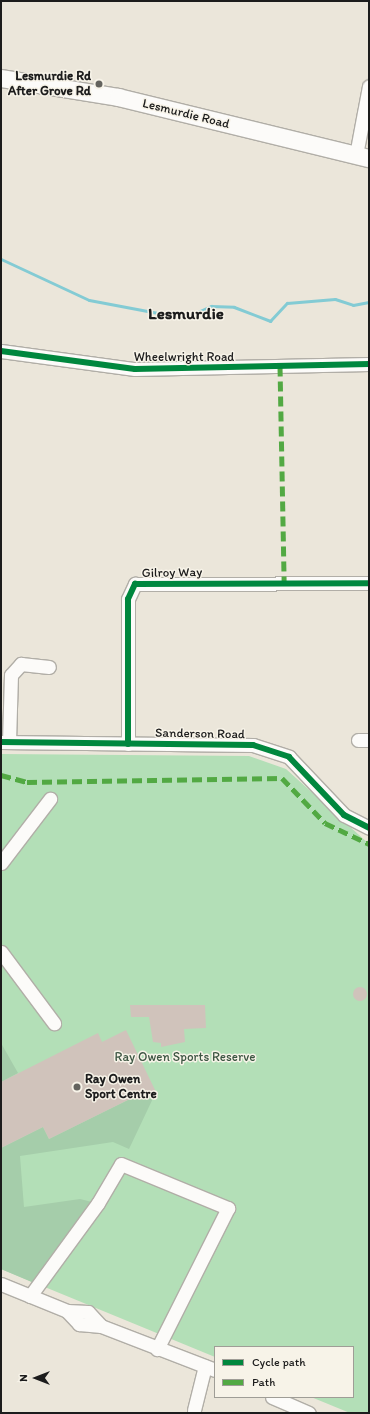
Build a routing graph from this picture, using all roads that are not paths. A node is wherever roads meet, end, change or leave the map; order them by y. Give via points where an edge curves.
1 (1, 78) edge
2 (369, 86) edge
3 (362, 157) edge
4 (1, 351) edge
5 (369, 364) edge
6 (369, 583) edge
7 (49, 667) dead end
8 (5, 742) edge
9 (128, 744) junction
10 (50, 799) dead end
11 (369, 828) edge
12 (1, 863) edge
13 (1, 952) edge
14 (54, 1022) dead end
15 (1, 1284) edge
16 (30, 1296) junction
17 (162, 1351) junction
18 (211, 1373) edge
19 (273, 1398) edge
20 (193, 1411) edge
21 (309, 1413) edge

1 - 3 main road, Lesmurdie Road via 118,97
2 - 3 street
4 - 5 street, Wheelwright Road via 135,369
6 - 9 street, Gilroy Way via 135,584 128,599
7 - 8 street via 21,664 11,675
8 - 9 street, Sanderson Road
9 - 11 street, Sanderson Road via 253,745 289,757 344,814
10 - 12 street
13 - 14 street
15 - 16 street
16 - 17 street via 67,1311 88,1312 101,1326
16 - 17 street via 98,1203 121,1164 228,1208
17 - 18 street
18 - 20 street
19 - 21 street

